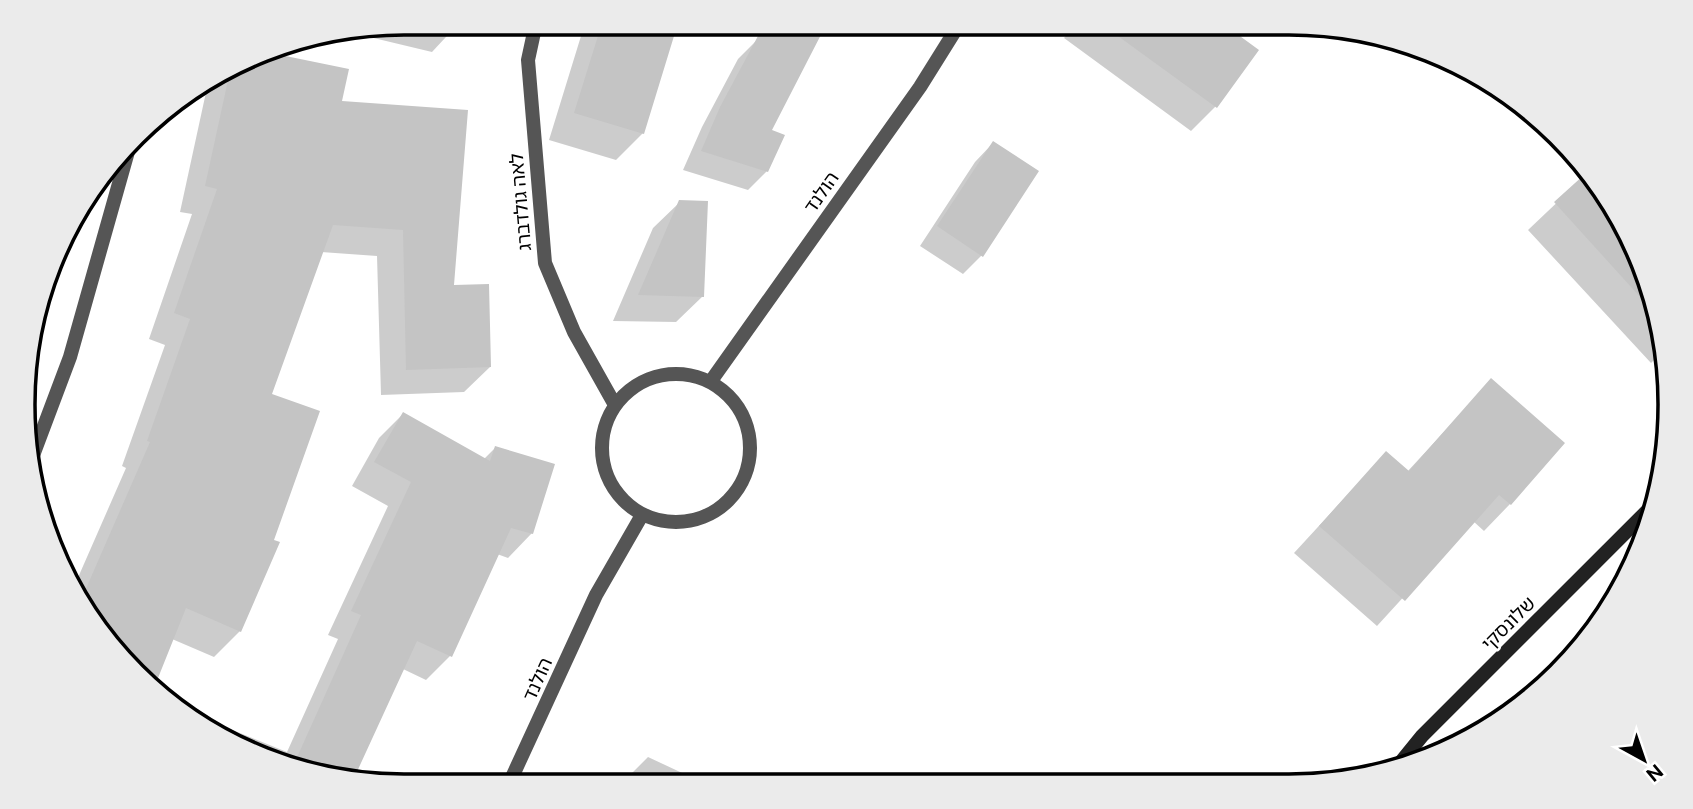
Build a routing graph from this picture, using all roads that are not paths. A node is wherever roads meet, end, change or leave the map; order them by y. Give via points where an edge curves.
1 (533, 35) edge
2 (952, 35) edge
3 (124, 164) edge
4 (711, 381) junction
5 (615, 405) junction
6 (37, 444) edge
7 (642, 515) junction
8 (1639, 520) edge
9 (1408, 754) edge
10 (514, 774) edge

1 - 5 street, לאה גולדברג via 528,60 545,263 574,332
2 - 4 street, הולנד
3 - 6 street via 70,357
4 - 5 street via 683,373 647,379
4 - 7 street via 734,400 749,428 751,454 744,480 725,505 696,520 670,523
5 - 7 street via 602,441 604,467 619,496
7 - 10 street, הולנד via 596,595
8 - 9 street, שלונסקי

